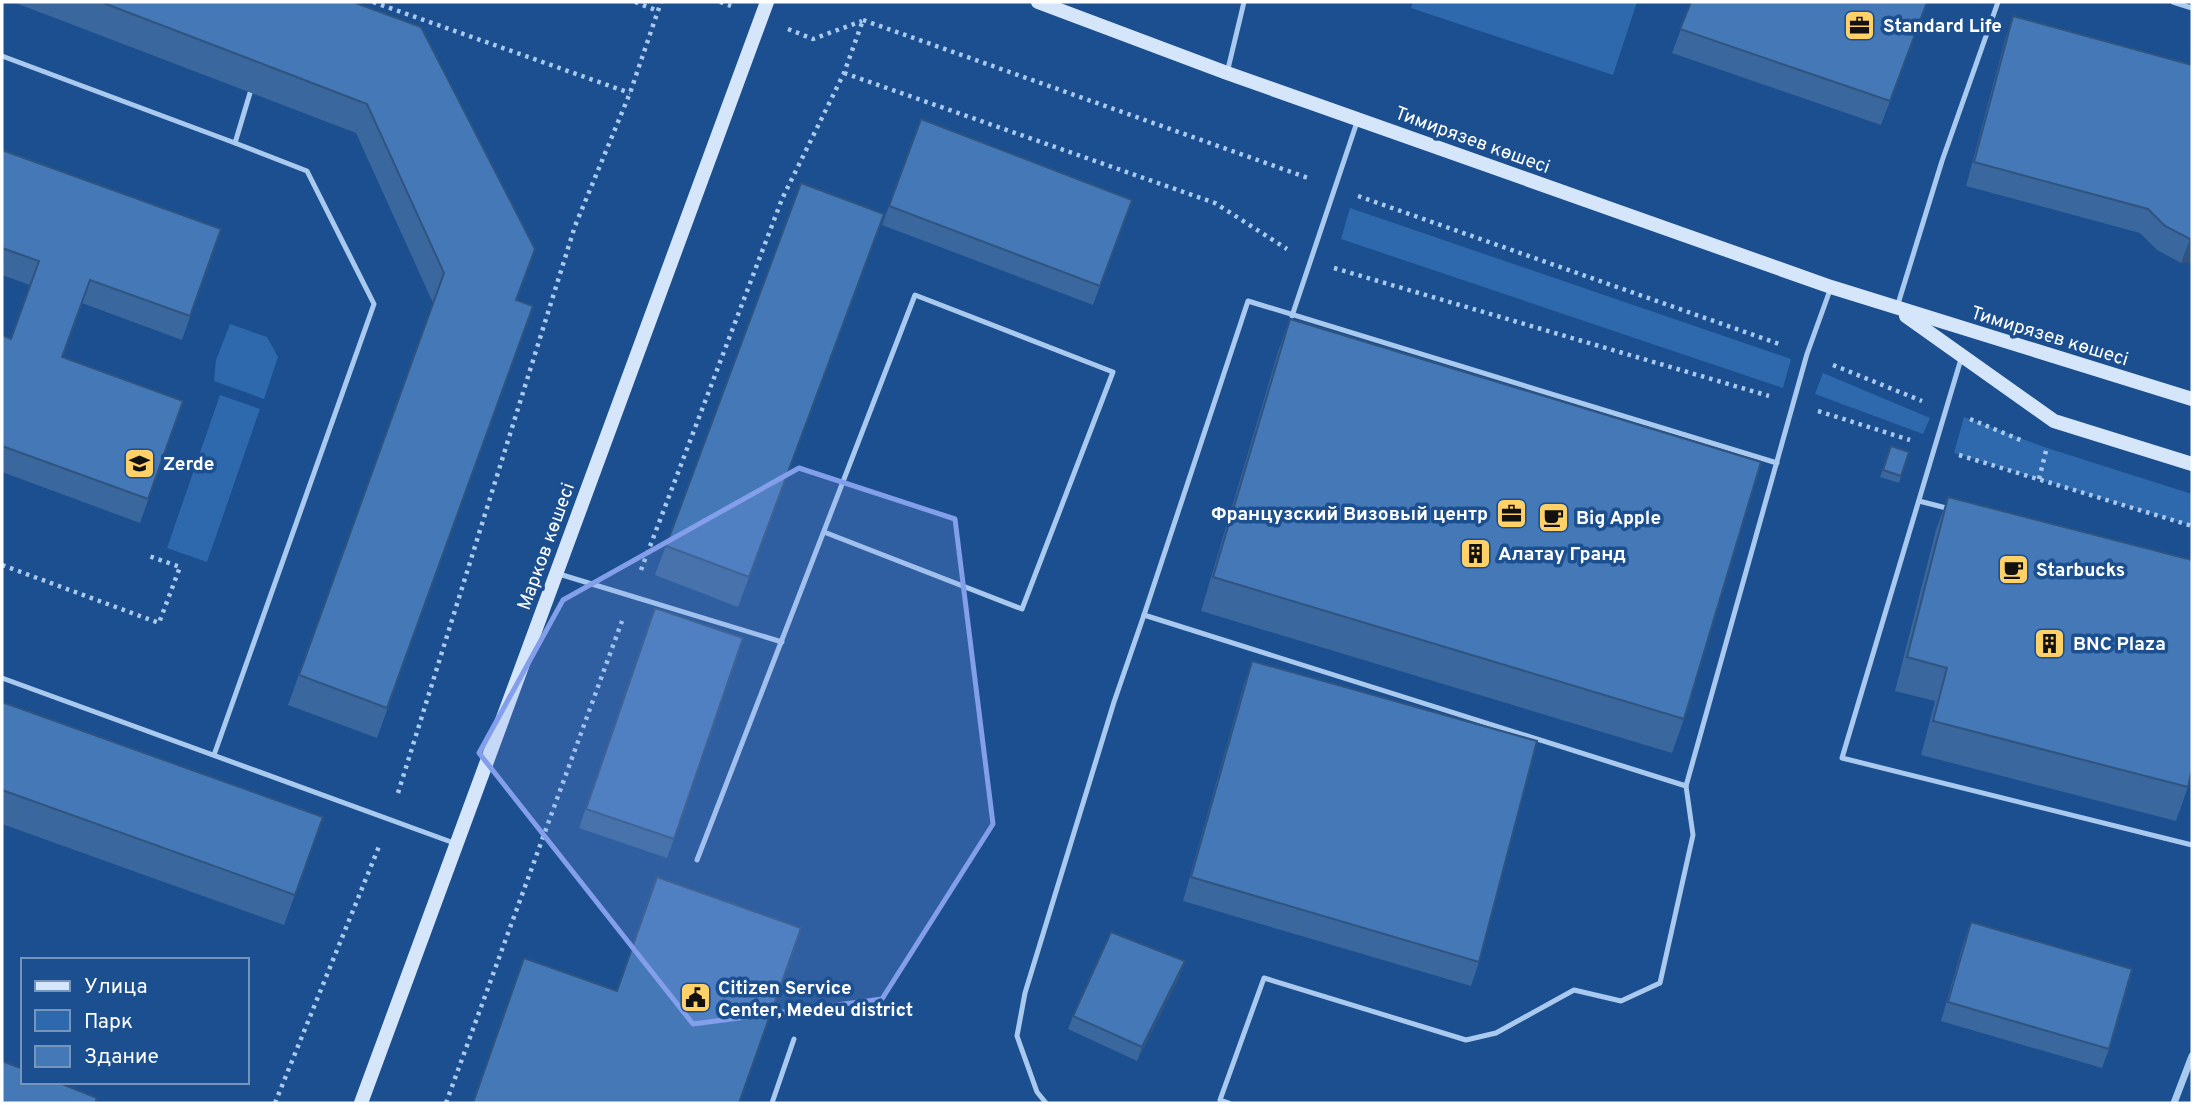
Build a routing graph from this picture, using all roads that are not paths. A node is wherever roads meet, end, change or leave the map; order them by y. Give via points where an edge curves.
1 (767, 2) edge
2 (1038, 2) edge
3 (1244, 2) edge
4 (1998, 2) edge
5 (2173, 2) edge
6 (2192, 8) edge
7 (2, 56) edge
8 (1227, 73) junction
9 (250, 93) edge
10 (1358, 119) junction
11 (235, 144) junction
12 (1831, 287) junction
13 (1896, 309) junction
14 (1292, 316) junction
15 (1962, 356) junction
16 (2192, 399) edge
17 (1777, 463) junction
18 (2192, 464) edge
19 (1919, 501) junction
20 (1963, 512) edge
21 (824, 532) junction
22 (556, 573) junction
23 (1144, 615) junction
24 (782, 642) junction
25 (2, 678) edge
26 (214, 755) junction
27 (1686, 786) junction
28 (457, 844) junction
29 (2192, 845) edge
30 (698, 860) dead end
31 (793, 1039) dead end
32 (2192, 1056) edge
33 (361, 1103) edge
34 (772, 1103) edge
35 (1046, 1103) edge
36 (1229, 1103) edge
37 (2174, 1103) edge

1 - 22 street, Марков көшесі
2 - 8 street, Тимирязев көшесі
3 - 8 lane
4 - 13 lane
5 - 6 lane
7 - 11 lane
8 - 10 street, Тимирязев көшесі
9 - 11 lane
10 - 12 street, Тимирязев көшесі
10 - 14 lane
11 - 26 lane via 307,171 374,304
12 - 13 street, Тимирязев көшесі
12 - 17 lane
13 - 15 street, Тимирязев көшесі
13 - 16 street, Тимирязев көшесі
14 - 17 lane
14 - 23 lane via 1248,301
15 - 18 street, Тимирязев көшесі via 2054,421
15 - 19 lane
17 - 27 lane
19 - 20 lane
19 - 29 lane via 1842,758
21 - 21 lane via 915,295 1113,372 1022,609
21 - 24 lane
22 - 24 lane
22 - 28 street, Марков көшесі
23 - 27 lane
23 - 35 lane via 1025,993 1017,1037 1037,1092
24 - 30 lane
25 - 26 lane
26 - 28 lane
27 - 36 lane via 1693,835 1660,982 1621,1001 1574,990 1496,1033 1466,1040 1264,978 1220,1100
28 - 33 street, Марков көшесі
31 - 34 lane
32 - 37 street

